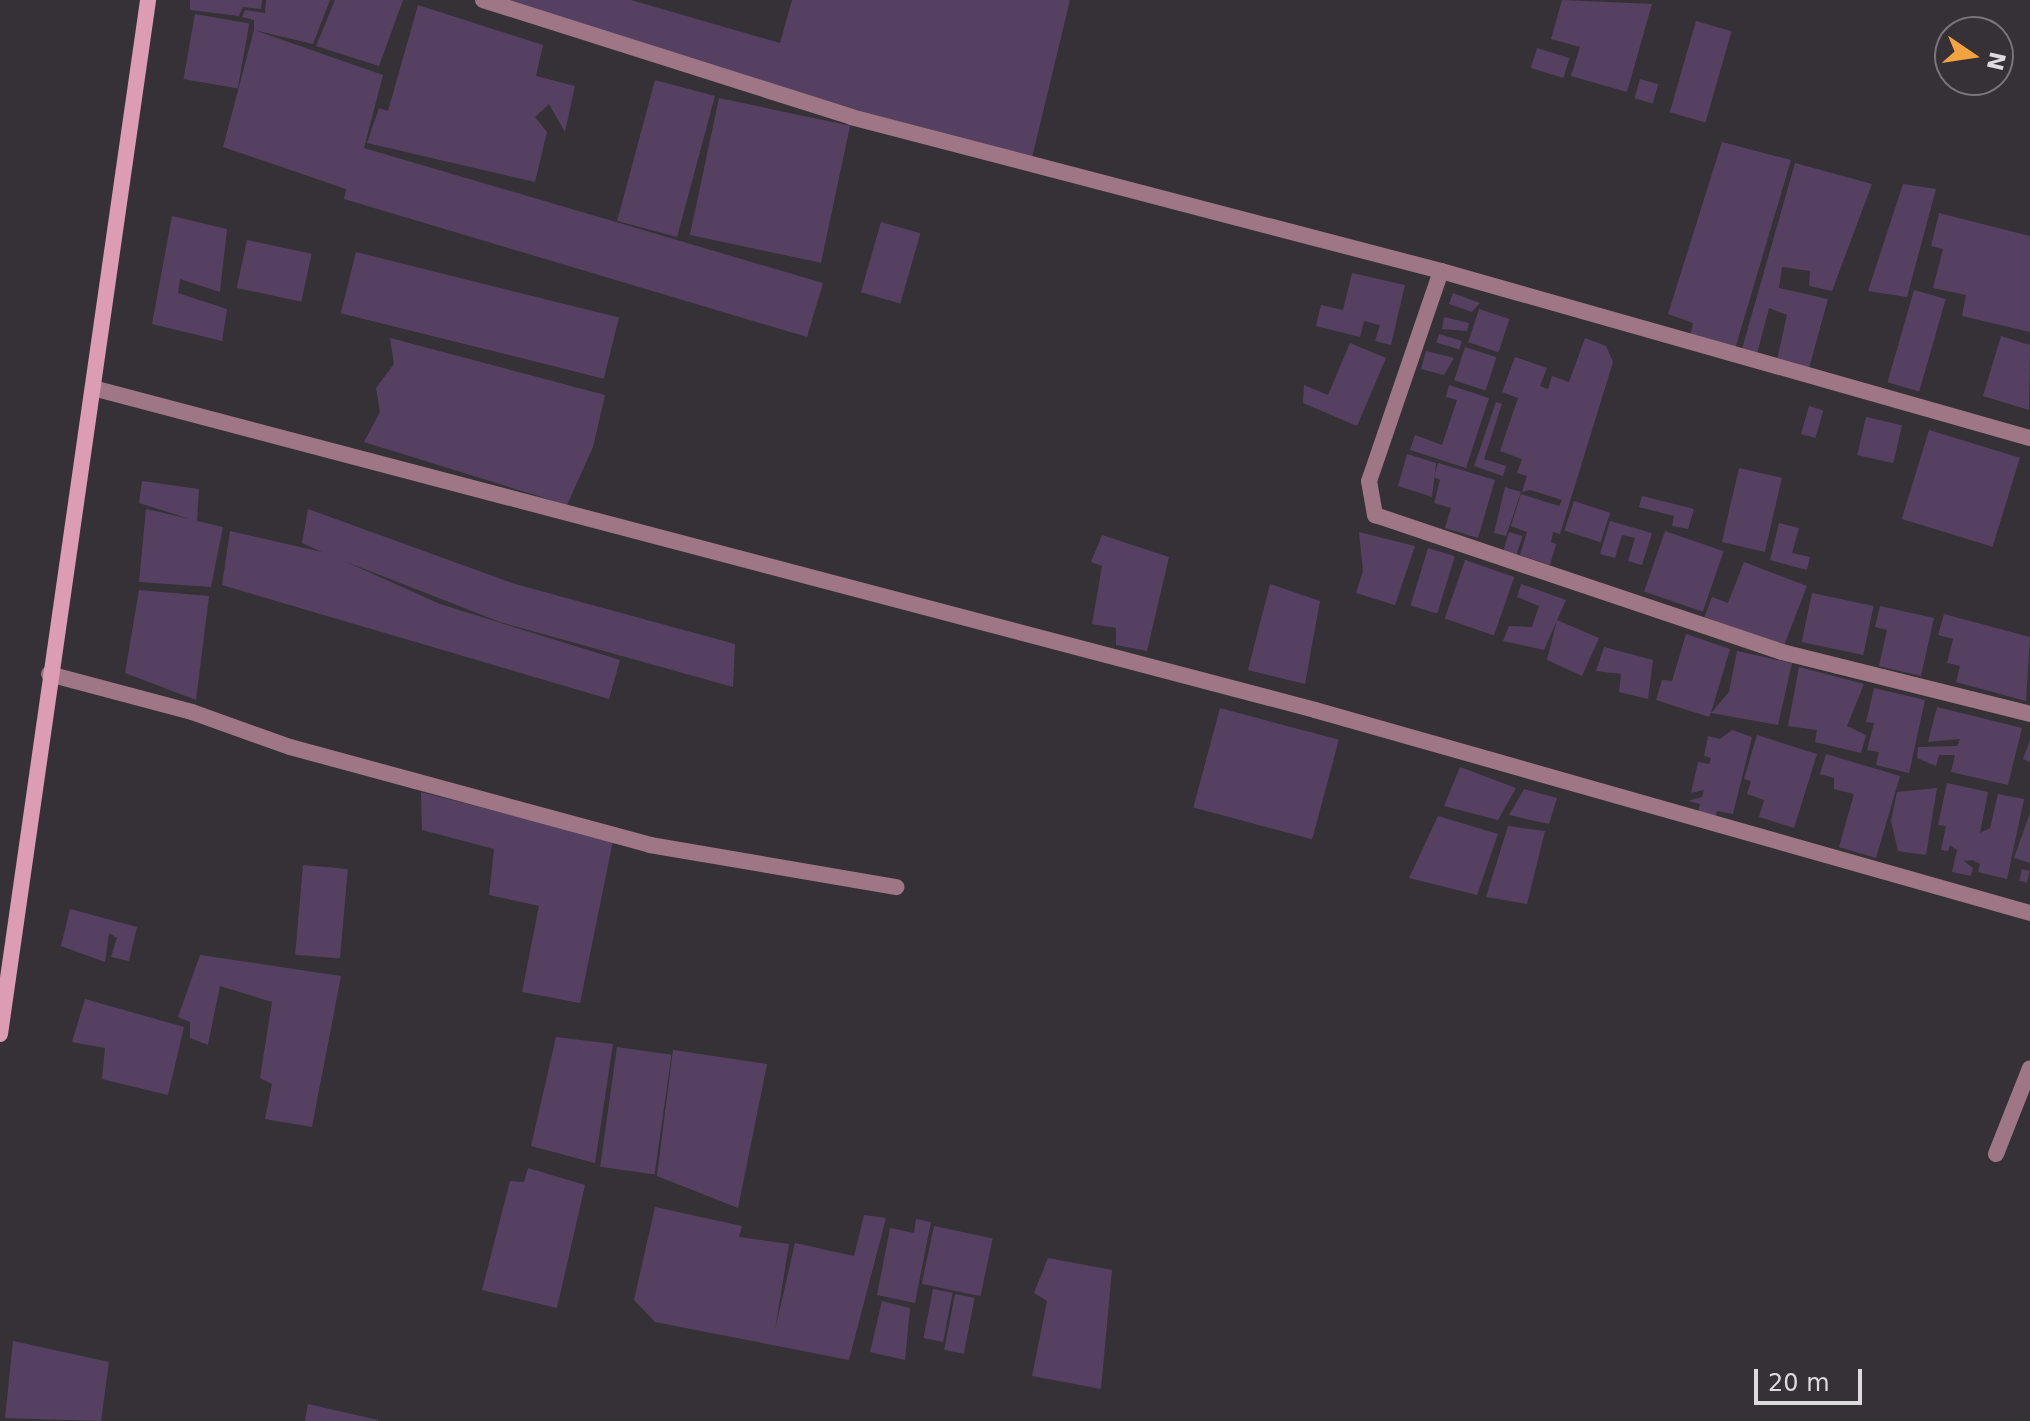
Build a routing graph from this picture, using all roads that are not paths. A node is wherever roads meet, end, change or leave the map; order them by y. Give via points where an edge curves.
1 (148, 0) edge
2 (483, 0) edge
3 (1441, 271) junction
4 (93, 388) junction
5 (2030, 438) edge
6 (49, 674) junction
7 (2030, 714) edge
8 (896, 887) dead end
9 (2030, 913) edge
10 (0, 1034) edge
11 (2030, 1068) edge
12 (1996, 1154) dead end

1 - 4 main road
2 - 3 street via 851,117
3 - 5 street
3 - 7 street via 1369,481 1375,515 1782,652
4 - 6 main road
4 - 9 street via 1315,710
6 - 8 street via 192,712 290,747 650,845
6 - 10 main road
11 - 12 street

